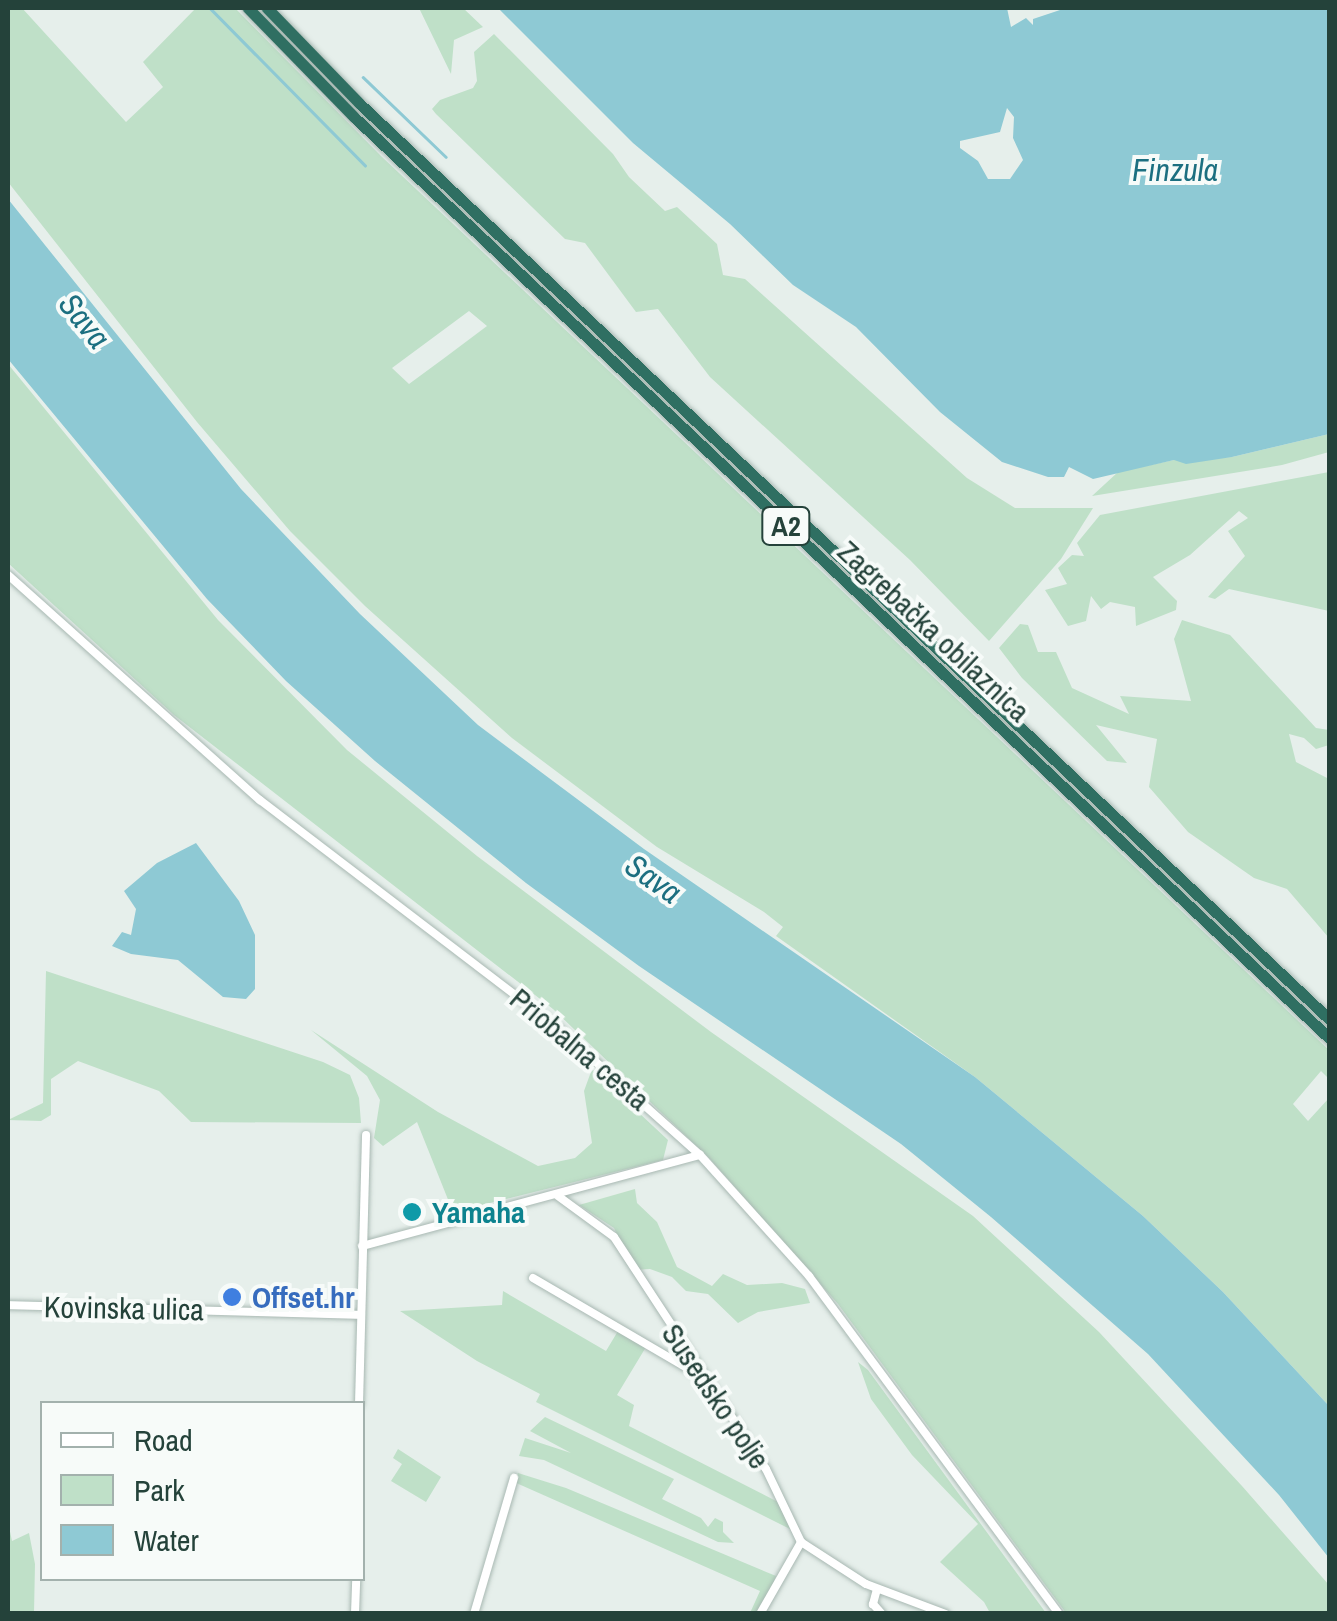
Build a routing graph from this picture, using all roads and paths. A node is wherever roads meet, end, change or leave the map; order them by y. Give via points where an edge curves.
1 (248, 8) edge
2 (266, 8) edge
3 (8, 576) edge
4 (1330, 1020) edge
5 (1330, 1040) edge
6 (366, 1135) dead end
7 (700, 1155) junction
8 (558, 1196) junction
9 (362, 1246) junction
10 (533, 1278) dead end
11 (8, 1306) edge
12 (361, 1315) junction
13 (710, 1381) junction
14 (359, 1401) edge
15 (514, 1478) dead end
16 (801, 1542) junction
17 (356, 1581) edge
18 (877, 1589) junction
19 (355, 1614) edge
20 (474, 1614) edge
21 (760, 1614) edge
22 (882, 1614) edge
23 (946, 1614) edge
24 (1059, 1614) edge

1 - 5 highway, Zagrebačka obilaznica / A2 via 366,128
2 - 4 highway, Zagrebačka obilaznica / A2
3 - 7 street, Priobalna cesta via 260,800 559,1028
6 - 9 street
7 - 8 street
7 - 24 street, Priobalna cesta via 809,1276
8 - 9 street
8 - 13 street, Susedsko polje via 614,1237
9 - 12 street
10 - 13 street
11 - 12 street, Kovinska ulica
12 - 14 street
13 - 16 street, Susedsko polje via 774,1484
15 - 20 street
16 - 18 street
16 - 21 street
17 - 19 street
18 - 22 street via 873,1604
18 - 23 street

